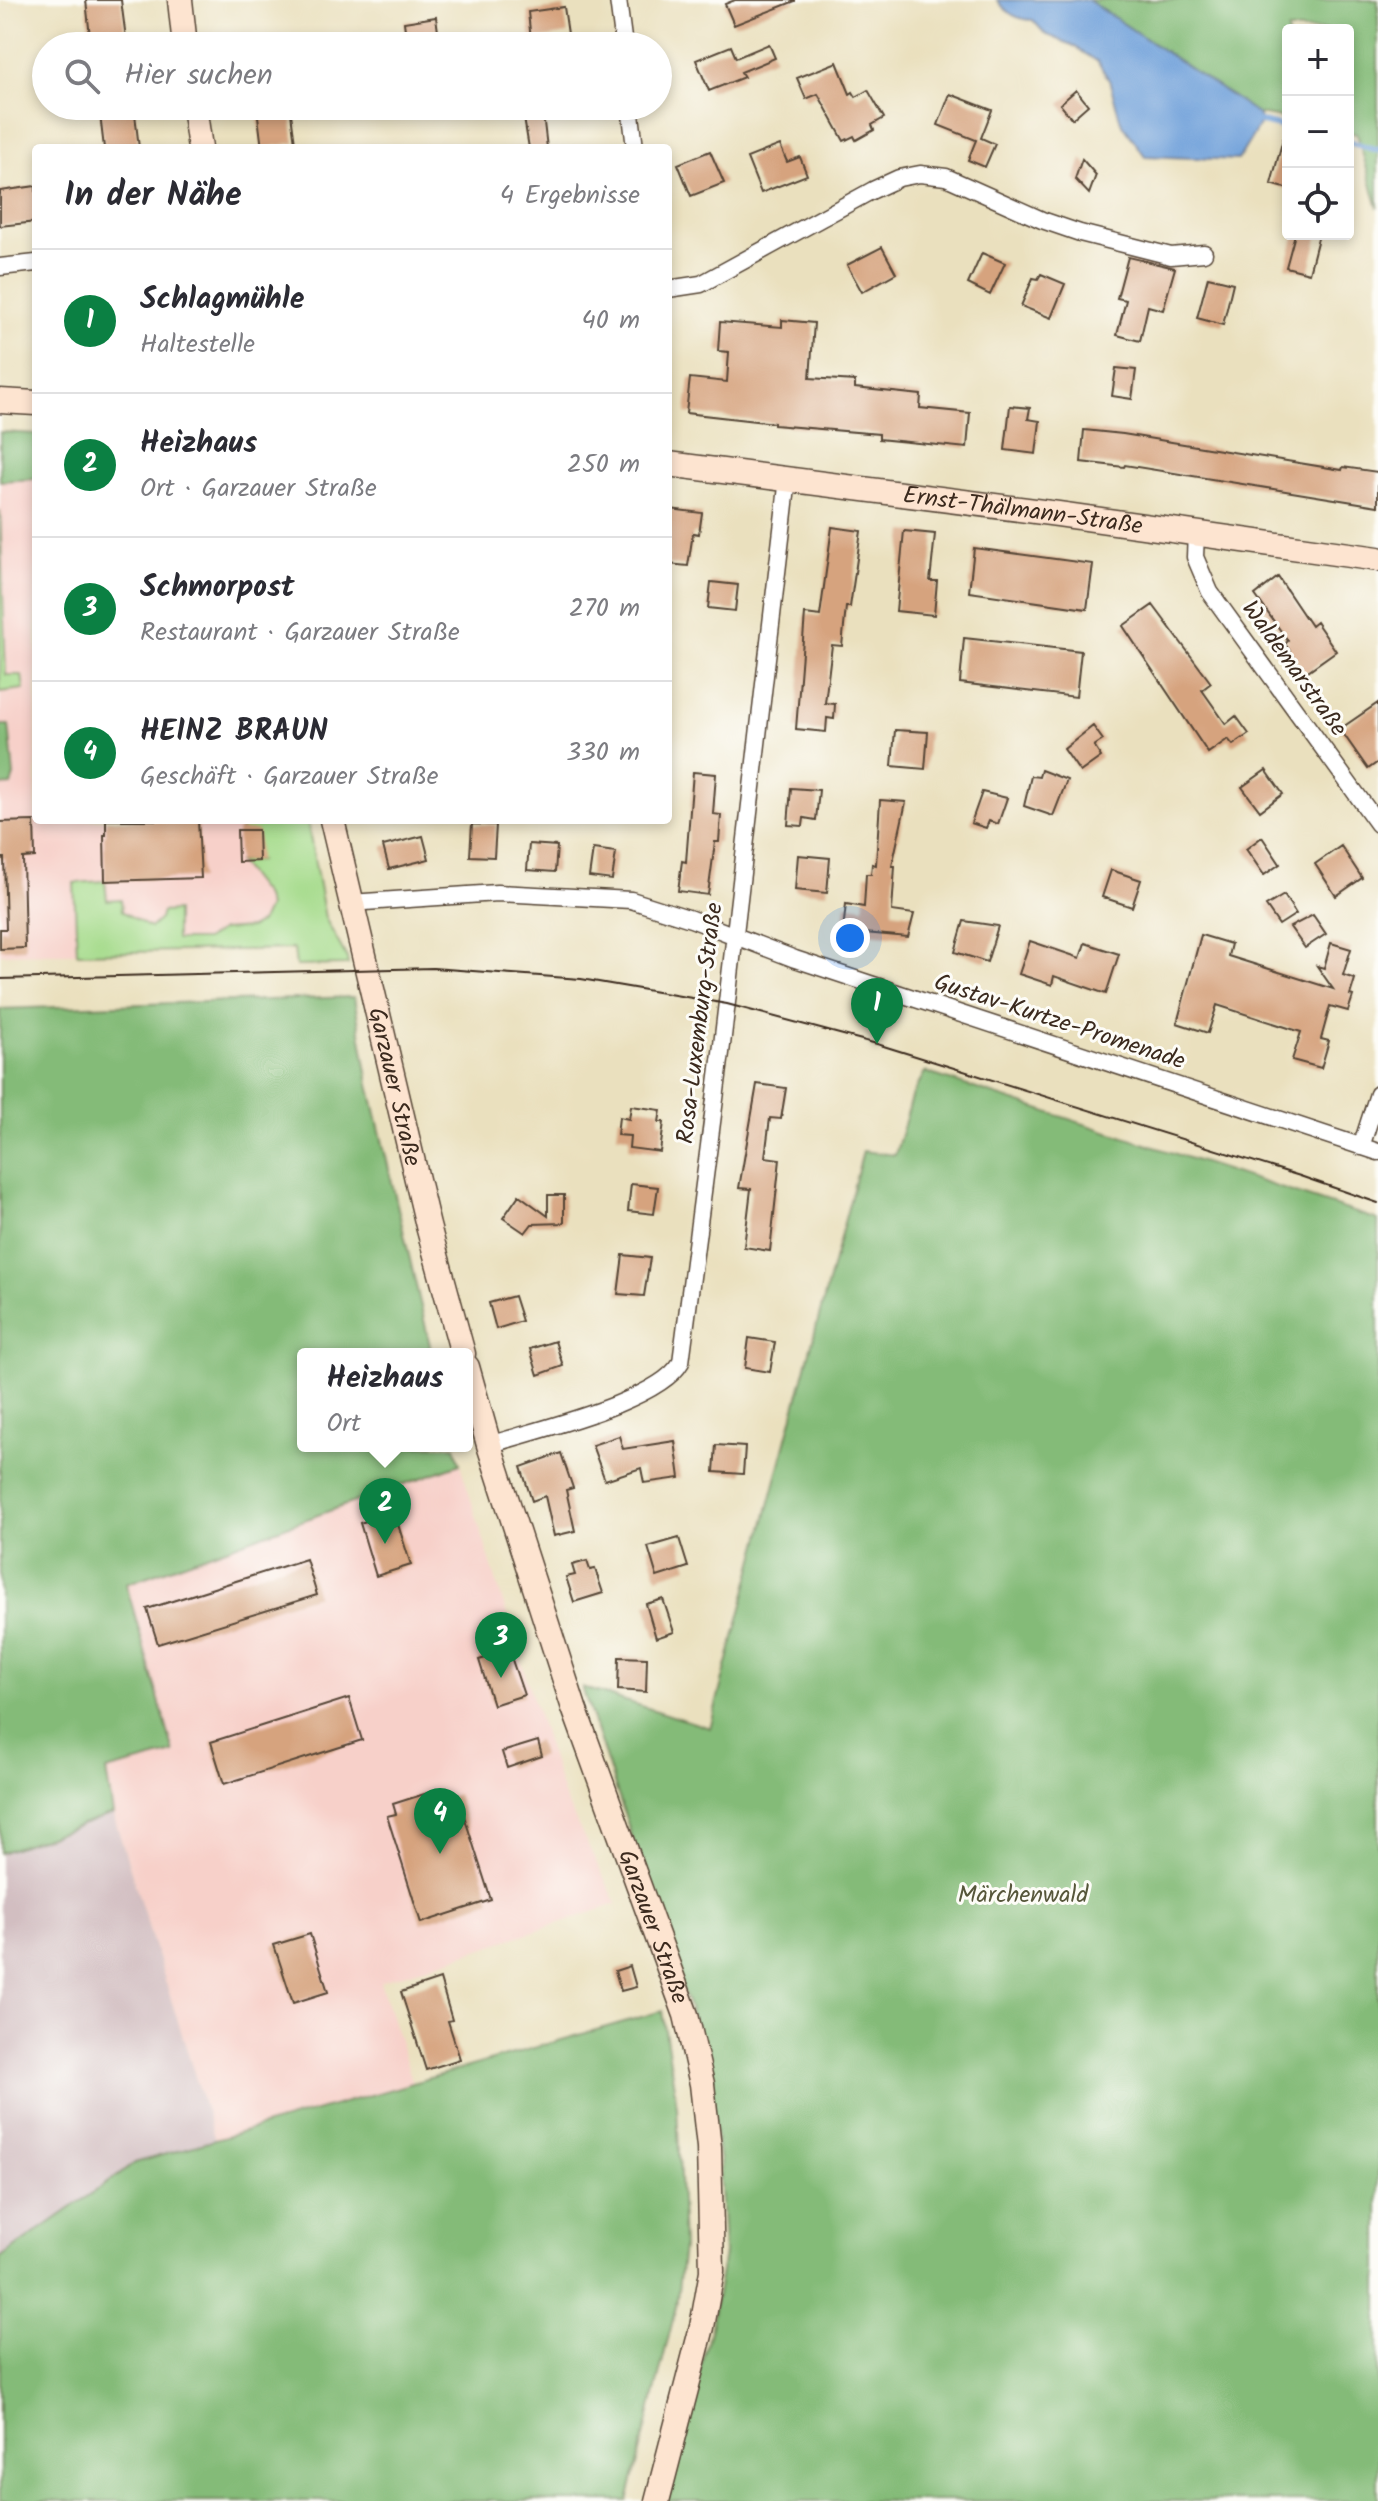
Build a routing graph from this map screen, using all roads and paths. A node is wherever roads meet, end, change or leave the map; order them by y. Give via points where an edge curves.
1 (180, 0) edge
2 (618, 0) edge
3 (183, 32) edge
4 (622, 32) edge
5 (196, 120) edge
6 (632, 120) edge
7 (199, 144) edge
8 (635, 144) edge
9 (1204, 253) dead end
10 (32, 263) edge
11 (0, 267) edge
12 (672, 288) edge
13 (0, 401) edge
14 (32, 403) edge
15 (672, 464) edge
16 (788, 478) junction
17 (1196, 532) junction
18 (1378, 559) edge
19 (333, 824) edge
20 (1378, 824) edge
21 (350, 903) junction
22 (733, 935) junction
23 (1378, 1094) edge
24 (1361, 1147) junction
25 (1378, 1152) edge
26 (461, 1348) edge
27 (473, 1388) edge
28 (489, 1445) junction
29 (657, 2501) edge

1 - 3 street
2 - 4 street
5 - 7 street
6 - 8 street
9 - 12 street via 1171,256 1080,233 946,177 920,174 873,190 701,284
10 - 11 street
13 - 14 street
15 - 16 street, Ernst-Thälmann-Straße
16 - 17 street, Ernst-Thälmann-Straße
16 - 22 street, Rosa-Luxemburg-Straße
17 - 18 street, Ernst-Thälmann-Straße
17 - 20 street, Waldemarstraße via 1195,557 1210,592
19 - 21 street, Garzauer Straße
21 - 22 street, Gustav-Kurtze-Promenade via 497,893 631,900
21 - 26 street, Garzauer Straße
22 - 24 street, Gustav-Kurtze-Promenade
22 - 28 street, Rosa-Luxemburg-Straße via 681,1362 662,1383 642,1394
23 - 24 street
24 - 25 street, Gustav-Kurtze-Promenade
27 - 28 street, Garzauer Straße
28 - 29 street, Garzauer Straße via 579,1722 686,2015 702,2084 712,2271

